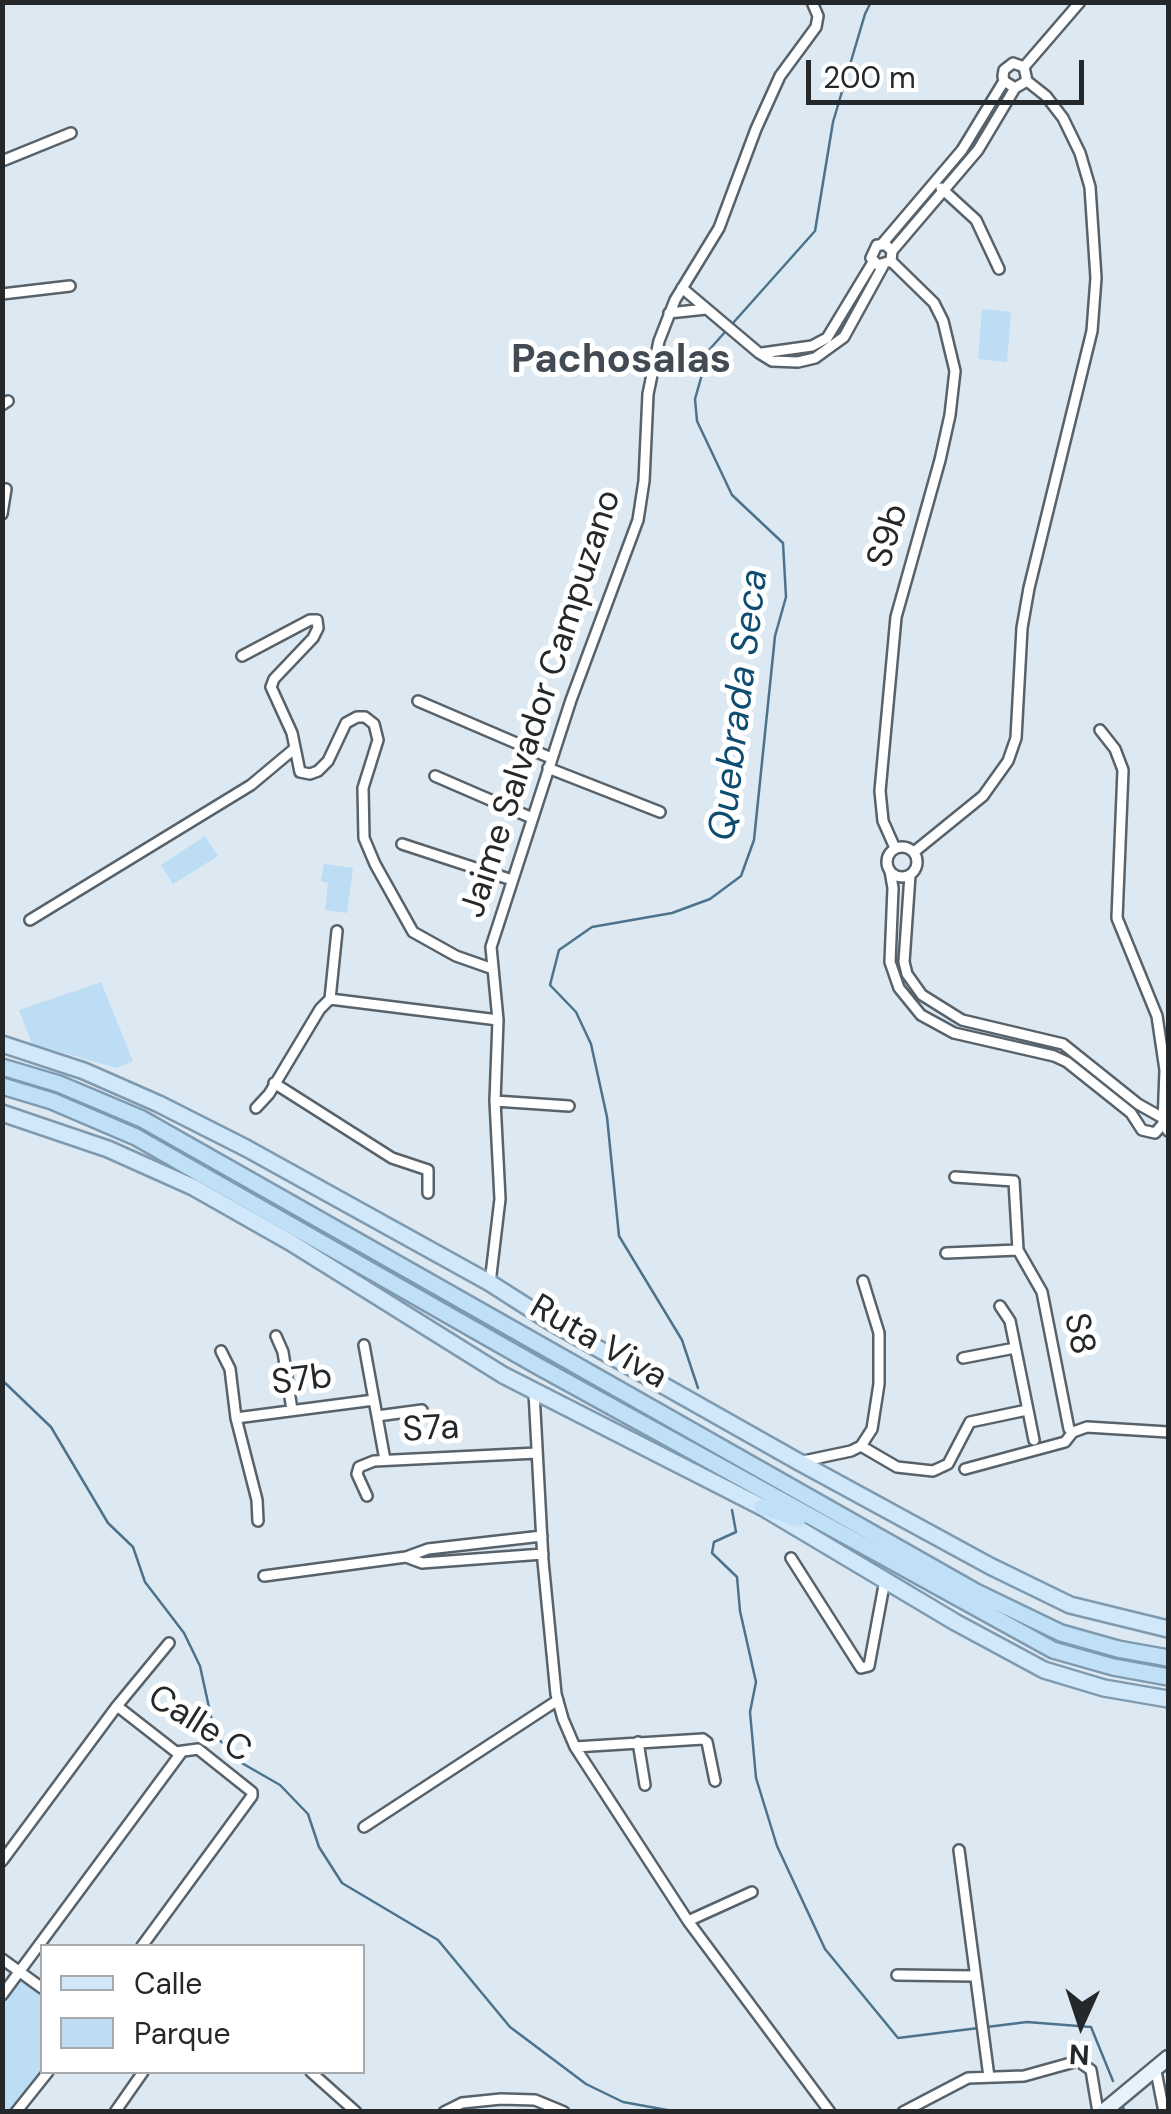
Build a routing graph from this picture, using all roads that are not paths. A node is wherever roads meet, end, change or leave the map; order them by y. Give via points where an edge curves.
1 (812, 2) edge
2 (1080, 2) edge
3 (1024, 67) junction
4 (1004, 81) junction
5 (1027, 81) junction
6 (1015, 88) junction
7 (71, 133) dead end
8 (2, 161) edge
9 (936, 182) junction
10 (944, 192) junction
11 (882, 244) junction
12 (885, 260) junction
13 (999, 269) dead end
14 (70, 286) dead end
15 (682, 288) junction
16 (2, 294) edge
17 (709, 311) junction
18 (670, 313) junction
19 (6, 489) dead end
20 (2, 514) edge
21 (242, 656) dead end
22 (418, 701) dead end
23 (1100, 730) dead end
24 (294, 750) junction
25 (550, 763) junction
26 (435, 776) dead end
27 (660, 812) dead end
28 (532, 818) junction
29 (402, 844) dead end
30 (895, 848) junction
31 (914, 852) junction
32 (890, 872) junction
33 (910, 875) junction
34 (512, 880) junction
35 (30, 920) dead end
36 (338, 931) dead end
37 (493, 970) junction
38 (330, 999) junction
39 (498, 1020) junction
40 (2, 1044) edge
41 (2, 1066) edge
42 (274, 1083) junction
43 (2, 1086) edge
44 (495, 1101) junction
45 (569, 1106) dead end
46 (256, 1108) dead end
47 (2, 1113) edge
48 (1164, 1125) edge
49 (955, 1177) dead end
50 (428, 1192) dead end
51 (1018, 1250) junction
52 (946, 1253) dead end
53 (863, 1281) dead end
54 (490, 1282) junction
55 (1000, 1306) dead end
56 (276, 1336) dead end
57 (364, 1345) dead end
58 (1015, 1348) junction
59 (221, 1351) dead end
60 (963, 1358) dead end
61 (534, 1392) junction
62 (374, 1400) junction
63 (292, 1410) junction
64 (422, 1410) dead end
65 (1027, 1410) junction
66 (377, 1416) junction
67 (236, 1418) junction
68 (1073, 1432) junction
69 (1168, 1432) edge
70 (1034, 1440) dead end
71 (861, 1446) junction
72 (537, 1453) junction
73 (386, 1460) junction
74 (798, 1462) junction
75 (965, 1469) dead end
76 (367, 1496) dead end
77 (762, 1507) junction
78 (258, 1521) dead end
79 (835, 1532) junction
80 (542, 1536) junction
81 (543, 1554) junction
82 (406, 1557) junction
83 (792, 1558) dead end
84 (264, 1576) dead end
85 (886, 1580) junction
86 (1168, 1629) edge
87 (169, 1643) dead end
88 (1168, 1658) edge
89 (1168, 1677) edge
90 (1168, 1699) edge
91 (558, 1700) junction
92 (117, 1706) junction
93 (638, 1742) junction
94 (575, 1747) junction
95 (180, 1753) junction
96 (716, 1781) dead end
97 (645, 1785) dead end
98 (364, 1826) dead end
99 (959, 1850) dead end
100 (2, 1862) edge
101 (752, 1892) dead end
102 (688, 1921) junction
103 (40, 1944) edge
104 (143, 1944) edge
105 (40, 1945) edge
106 (2, 1959) edge
107 (20, 1972) junction
108 (897, 1974) dead end
109 (974, 1976) junction
110 (40, 1987) edge
111 (2, 1995) edge
112 (1162, 2062) edge
113 (46, 2074) edge
114 (142, 2074) edge
115 (313, 2074) edge
116 (989, 2077) junction
117 (16, 2112) edge
118 (114, 2112) edge
119 (356, 2112) edge
120 (444, 2112) edge
121 (564, 2112) edge
122 (830, 2112) edge
123 (903, 2112) edge
124 (1101, 2112) edge
125 (1164, 2112) edge

1 - 15 street, Jaime Salvador Campuzano via 816,27 780,76 720,228
2 - 3 street
3 - 4 street via 1008,66
3 - 5 street
4 - 6 street
4 - 9 street
5 - 6 street
5 - 31 street via 1063,118 1090,187 1092,332 1029,588 1016,738 983,796
6 - 10 street
7 - 8 street
9 - 10 street
9 - 11 street
10 - 12 street
10 - 13 street via 976,220
11 - 12 street, S9b
11 - 12 street via 871,252
12 - 17 street via 844,337 798,362 772,361
12 - 30 street, S9b via 934,303 955,372 940,460 896,616 880,791
14 - 16 street
15 - 17 street
15 - 18 street, Jaime Salvador Campuzano
17 - 18 street
18 - 25 street, Jaime Salvador Campuzano via 648,394 638,520
19 - 20 street
21 - 24 street via 317,620 314,638 272,687
22 - 25 street
23 - 48 street via 1123,770 1117,918 1157,1016
24 - 35 street via 252,785
24 - 37 street via 300,772 310,774 328,761 346,723 357,716 374,724 378,740 364,788 364,838 376,864 413,932
25 - 27 street
25 - 28 street, Jaime Salvador Campuzano
26 - 28 street
28 - 34 street, Jaime Salvador Campuzano
29 - 34 street
30 - 31 street
30 - 32 street via 886,861
31 - 33 street via 918,862
32 - 33 street
32 - 48 street via 890,962 899,988 921,1015 954,1033 1074,1065 1142,1130
33 - 48 street via 904,962 922,995 962,1020 1063,1044
34 - 37 street, Jaime Salvador Campuzano via 492,947
36 - 38 street
37 - 39 street, Jaime Salvador Campuzano
38 - 39 street
38 - 42 street
39 - 44 street, Jaime Salvador Campuzano
40 - 54 main road, Ruta Viva via 160,1104
41 - 88 highway, Ruta Viva via 142,1119 976,1592 1061,1632
42 - 46 street
42 - 50 street via 392,1158 428,1170
43 - 79 highway, Ruta Viva via 136,1137
44 - 45 street
44 - 54 street, Jaime Salvador Campuzano via 500,1199
47 - 61 main road, Ruta Viva via 192,1187
49 - 51 street, S8 via 1014,1180
51 - 52 street
51 - 68 street, S8 via 1042,1292
53 - 71 street via 879,1334 879,1384 872,1430
54 - 74 main road, Ruta Viva
55 - 58 street
56 - 63 street
57 - 62 street, S7a
58 - 60 street
58 - 65 street
59 - 67 street via 230,1368
61 - 72 street
61 - 77 main road, Ruta Viva
62 - 63 street, S7b
62 - 66 street, S7a
63 - 67 street, S7b
64 - 66 street
65 - 70 street
65 - 71 street via 970,1422 948,1464 932,1471 897,1467
66 - 73 street, S7a
67 - 78 street
68 - 69 street
68 - 75 street via 1065,1442
71 - 74 street
72 - 73 street, S7a
72 - 80 street
73 - 76 street via 359,1467
74 - 86 main road, Ruta Viva via 1070,1605
77 - 79 highway
77 - 85 main road, Ruta Viva
79 - 89 highway, Ruta Viva via 1053,1650
80 - 81 street
80 - 82 street via 428,1548
81 - 82 street via 422,1563
81 - 91 street
82 - 84 street
83 - 85 street via 861,1668 870,1666
85 - 90 main road, Ruta Viva via 1044,1670
87 - 92 street
91 - 94 street
91 - 98 street
92 - 95 street, Calle C
92 - 100 street
93 - 94 street
93 - 96 street via 705,1740
93 - 97 street
94 - 102 street
95 - 103 street
95 - 104 street, Calle C via 198,1749 252,1796
99 - 109 street
101 - 102 street
102 - 122 street
105 - 107 street
106 - 107 street
107 - 110 street
107 - 111 street
108 - 109 street
109 - 116 street
112 - 124 main road
112 - 125 street
113 - 117 street
114 - 118 street
115 - 119 street
116 - 123 street via 962,2080
116 - 124 street via 1084,2063
120 - 121 street via 502,2099 535,2100

